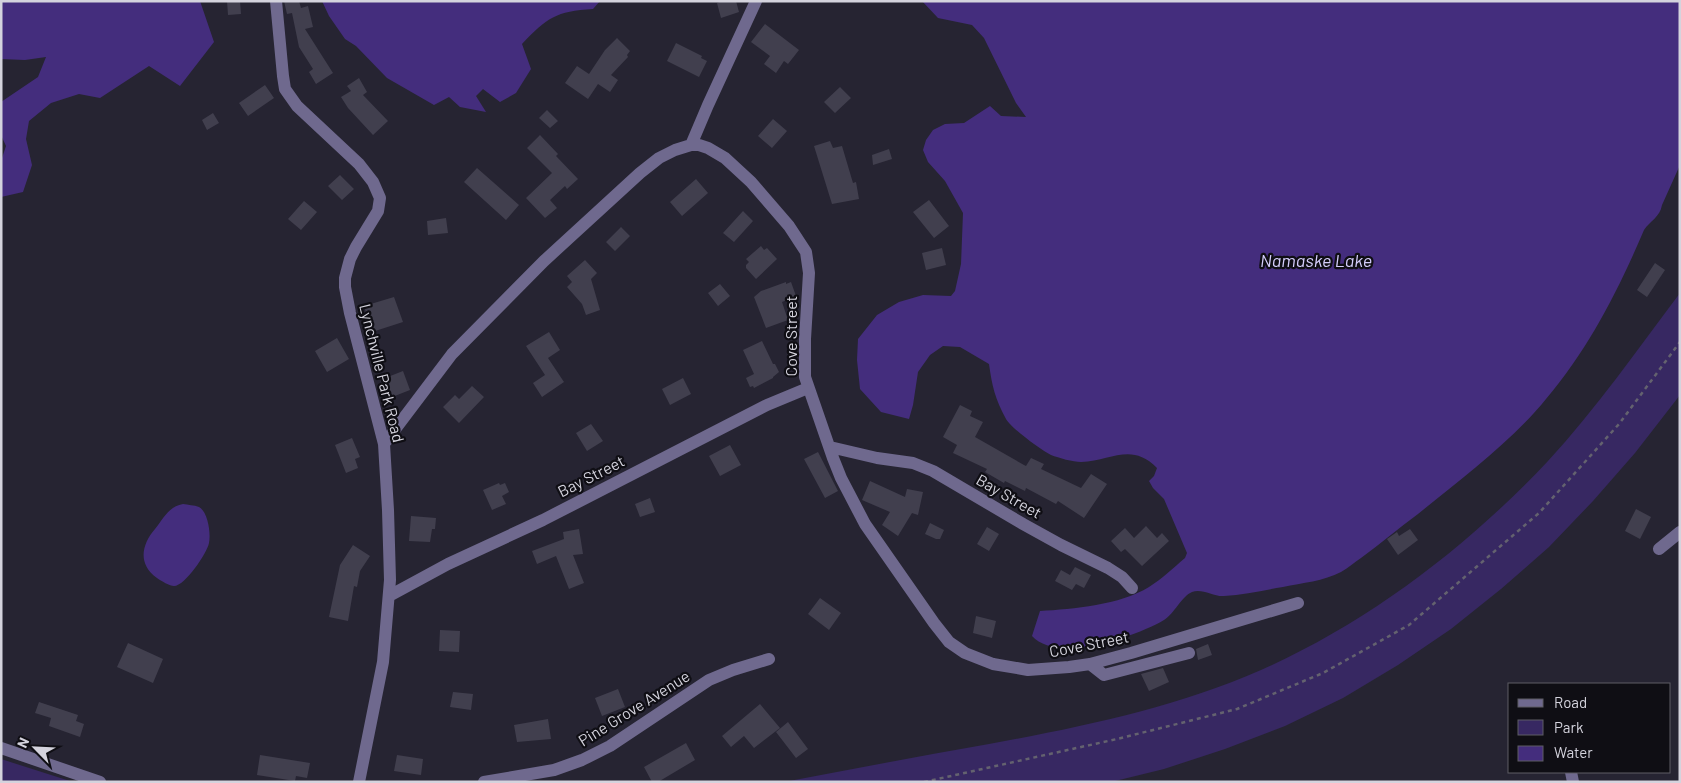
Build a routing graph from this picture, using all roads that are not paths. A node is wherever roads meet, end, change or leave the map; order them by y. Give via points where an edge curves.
1 (276, 1) edge
2 (756, 1) edge
3 (691, 145) junction
4 (808, 388) junction
5 (384, 444) junction
6 (830, 447) junction
7 (1680, 532) edge
8 (1659, 549) dead end
9 (1132, 588) dead end
10 (390, 596) junction
11 (1298, 603) dead end
12 (1189, 653) dead end
13 (769, 659) dead end
14 (1090, 664) junction
15 (1, 748) edge
16 (100, 782) edge
17 (359, 782) edge
18 (484, 782) edge

1 - 5 street, Lynchville Park Road via 282,76 286,89 297,106 359,164 378,190 380,198 376,216 350,259 345,287
2 - 3 street
3 - 4 street, Cove Street via 708,148 738,170 789,226 806,252 809,273 804,366
3 - 5 street via 659,158 544,260 452,354
4 - 6 street, Cove Street
4 - 10 street, Bay Street via 767,405
5 - 10 street, Lynchville Park Road
6 - 9 street, Bay Street via 929,469 1122,576
6 - 14 street, Cove Street via 841,478 865,524 949,642 979,660 1014,668 1048,670
7 - 8 street
10 - 17 street, Lynchville Park Road via 383,662
11 - 14 street, Cove Street
12 - 14 street via 1104,675
13 - 18 street, Pine Grove Avenue via 709,680 617,741 582,760 554,770
15 - 16 street

